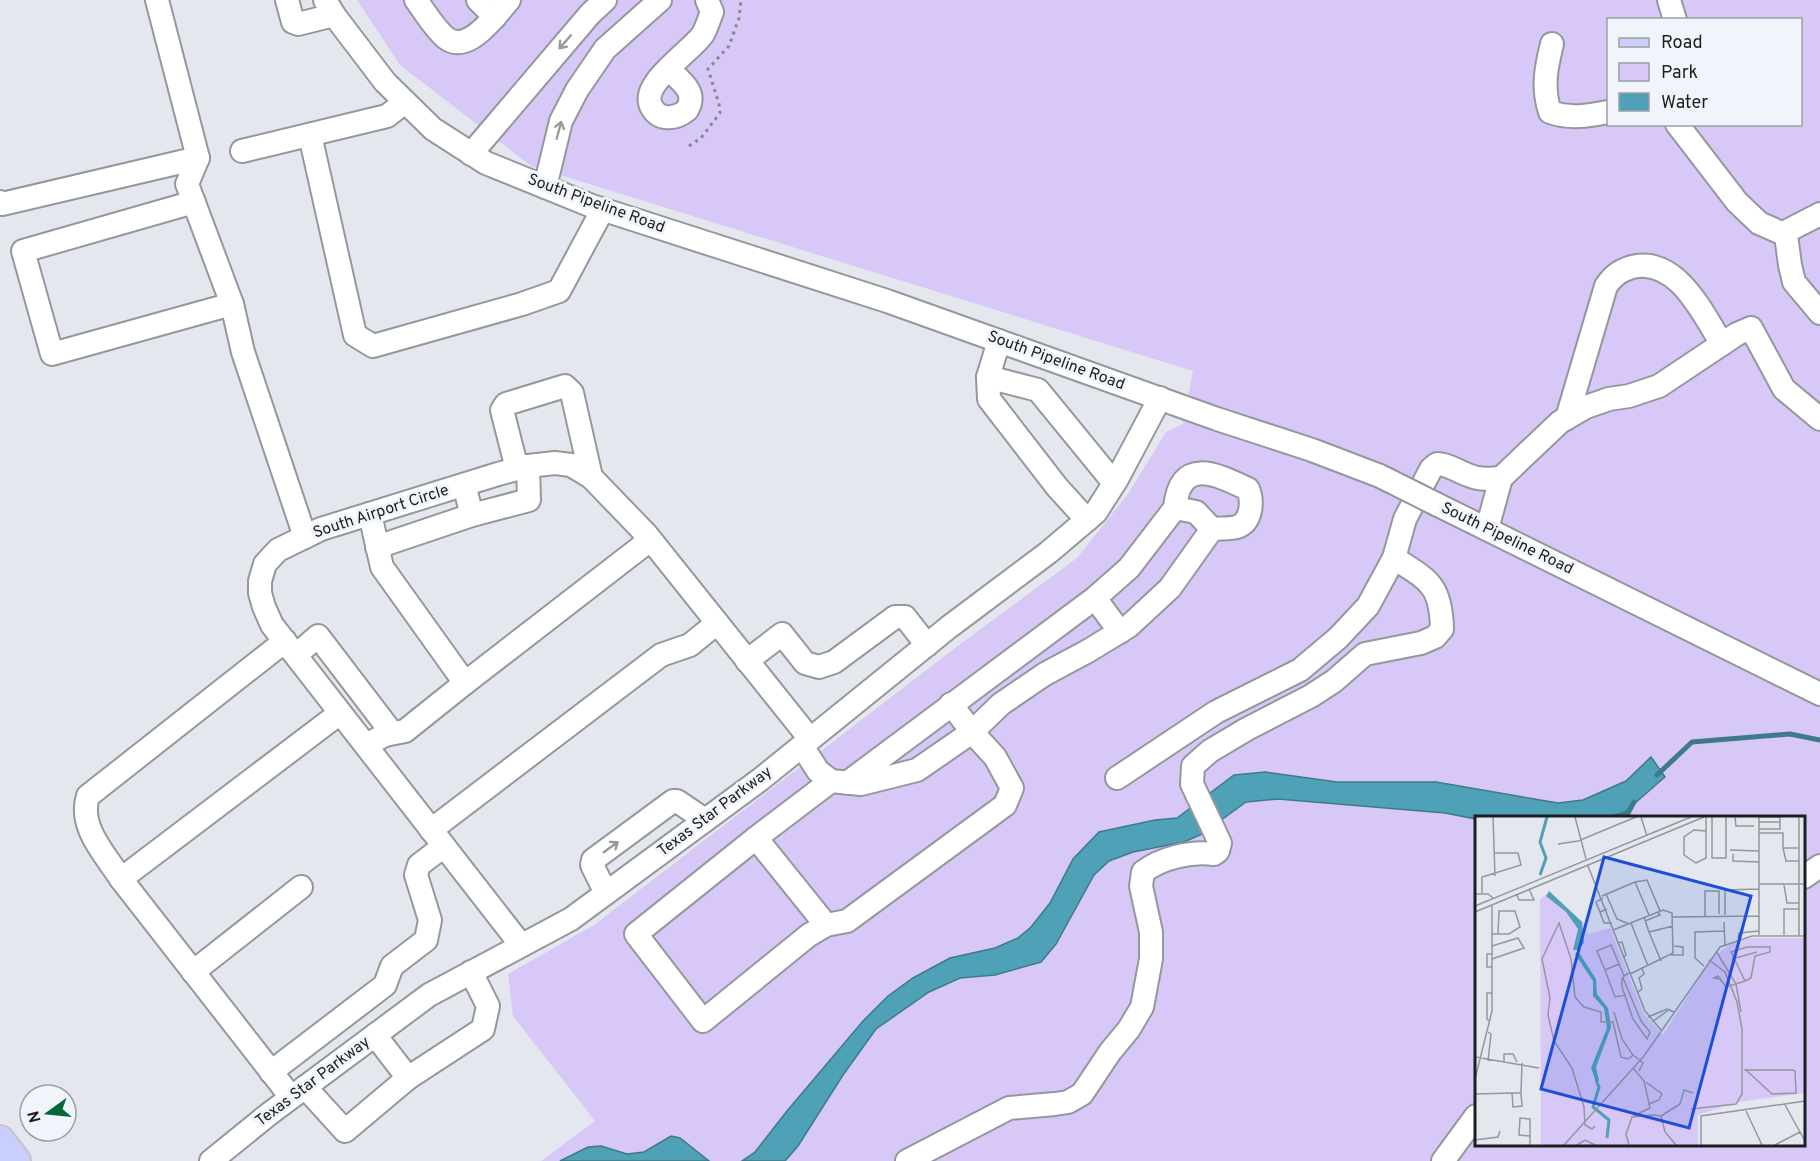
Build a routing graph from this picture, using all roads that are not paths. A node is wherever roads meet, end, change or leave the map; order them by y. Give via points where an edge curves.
1 (157, 0) edge
2 (287, 0) edge
3 (416, 0) edge
4 (478, 0) edge
5 (606, 0) edge
6 (660, 0) edge
7 (707, 0) edge
8 (1669, 0) edge
9 (329, 7) edge
10 (502, 8) edge
11 (1674, 18) edge
12 (1552, 44) dead end
13 (668, 69) dead end
14 (405, 102) junction
15 (1607, 112) edge
16 (1679, 126) edge
17 (310, 135) junction
18 (242, 152) dead end
19 (471, 154) junction
20 (198, 158) junction
21 (545, 187) junction
22 (194, 202) junction
23 (1, 203) edge
24 (603, 209) junction
25 (1820, 214) edge
26 (1786, 235) junction
27 (232, 304) junction
28 (1820, 313) edge
29 (999, 341) junction
30 (1722, 344) junction
31 (988, 377) junction
32 (1160, 398) junction
33 (1567, 418) junction
34 (1820, 419) edge
35 (523, 467) junction
36 (591, 477) junction
37 (1501, 478) junction
38 (1114, 483) junction
39 (464, 484) junction
40 (1175, 508) junction
41 (370, 514) junction
42 (472, 515) junction
43 (1087, 520) junction
44 (1212, 529) junction
45 (1487, 529) junction
46 (305, 537) junction
47 (650, 540) junction
48 (377, 547) junction
49 (1394, 558) junction
50 (1095, 598) junction
51 (717, 623) junction
52 (1120, 632) junction
53 (927, 645) junction
54 (290, 648) junction
55 (747, 661) junction
56 (465, 683) junction
57 (1820, 694) edge
58 (951, 704) junction
59 (340, 712) junction
60 (972, 732) junction
61 (392, 733) junction
62 (806, 742) junction
63 (366, 745) junction
64 (1116, 778) dead end
65 (839, 782) junction
66 (705, 820) junction
67 (438, 838) junction
68 (756, 838) junction
69 (1820, 867) edge
70 (1805, 876) edge
71 (121, 879) junction
72 (301, 887) dead end
73 (606, 893) junction
74 (826, 926) junction
75 (521, 945) junction
76 (193, 972) junction
77 (471, 972) junction
78 (375, 1035) junction
79 (271, 1072) junction
80 (408, 1077) junction
81 (298, 1092) junction
82 (1475, 1117) edge
83 (0, 1140) edge
84 (16, 1161) edge
85 (211, 1161) edge
86 (907, 1161) edge
87 (1443, 1161) edge

1 - 20 street
2 - 9 street via 293,22 298,24
3 - 10 street via 447,39 459,42 471,39
4 - 10 street
5 -> 19 street via 561,46
21 -> 6 street via 561,121 577,90 605,49
7 - 13 street via 712,12 702,35
8 - 11 street
9 - 14 street, South Pipeline Road via 385,82
12 - 15 street via 1544,96 1550,112 1585,117
14 - 17 street via 387,116
14 - 19 street, South Pipeline Road via 433,129
16 - 26 street via 1737,202 1759,223
17 - 18 street
17 - 24 street via 355,335 373,346 559,291
19 - 21 street, South Pipeline Road via 486,164
20 - 22 street via 187,184
20 - 23 street
21 - 24 street, South Pipeline Road
22 - 27 street
22 - 27 street via 23,251 52,354
24 - 29 street, South Pipeline Road
25 - 26 street
26 - 28 street via 1794,282
27 - 46 street via 243,352
29 - 31 street
29 - 32 street, South Pipeline Road
30 - 33 street via 1659,386 1609,399
30 - 33 street via 1694,300 1672,276 1648,266 1622,270 1606,286
30 - 34 street via 1750,328 1784,389
31 - 38 street via 1038,390
31 - 43 street via 989,399
32 - 38 street, Texas Star Parkway
32 - 45 street, South Pipeline Road, bridge via 1380,476
33 - 37 street
35 - 36 street, South Airport Circle via 571,465
35 - 36 street via 502,410 506,404 566,386 572,393
35 - 39 street, South Airport Circle
35 - 42 street via 529,500
36 - 47 street, South Airport Circle
37 - 45 street
37 - 49 street via 1486,480 1437,464 1405,519
38 - 43 street, Texas Star Parkway
39 - 41 street, South Airport Circle
39 - 42 street
40 - 44 street via 1196,512
40 - 44 street via 1182,483 1189,475 1225,477 1248,489 1253,500 1247,520 1237,527
40 - 50 street via 1129,568
41 - 46 street, South Airport Circle
41 - 48 street
42 - 48 street
43 - 53 street, Texas Star Parkway
44 - 52 street via 1170,588
45 - 57 street, South Pipeline Road
46 - 54 street, South Airport Circle via 278,550 266,564 260,581 260,593 272,625
47 - 51 street, South Airport Circle
47 - 56 street
48 - 56 street via 382,567
49 - 64 street via 1368,606 1300,670 1216,712
49 - 86 street via 1433,586 1442,612 1442,629 1421,643 1365,654 1311,696 1247,729 1193,766 1192,784 1220,843 1218,851 1161,861 1143,872 1141,886 1151,932 1151,959 1142,1006 1082,1094 1068,1102 1009,1108
50 - 52 street
50 - 58 street
51 - 55 street, South Airport Circle
51 - 67 street via 690,645 661,655
52 - 60 street via 1045,674 1001,704
53 - 55 street via 904,617 895,617 826,665 805,663 782,634
53 - 62 street, Texas Star Parkway
54 - 59 street, South Airport Circle
54 - 61 street via 318,636
54 - 71 street via 88,796 86,822
55 - 62 street, South Airport Circle
56 - 61 street via 405,731
58 - 60 street
58 - 65 street
59 - 63 street, South Airport Circle
59 - 71 street
60 - 65 street via 917,770 861,784
60 - 74 street via 995,757 1012,788 1005,805 847,921
61 - 63 street
62 - 65 street, South Airport Circle via 818,771
62 - 66 street, Texas Star Parkway
63 - 67 street, South Airport Circle
65 - 68 street
66 - 73 street, Texas Star Parkway
73 -> 66 street via 593,860 673,801
67 - 75 street, South Airport Circle
67 - 79 street via 416,874 430,920 426,940 392,966 385,985
68 - 74 street
68 - 74 street via 636,934 703,1021 809,935
69 - 70 street
71 - 76 street
72 - 76 street
73 - 75 street, Texas Star Parkway via 571,919
75 - 77 street, Texas Star Parkway
76 - 79 street
77 - 78 street, Texas Star Parkway via 429,995
77 - 80 street via 488,1006 483,1029
78 - 80 street
78 - 81 street, Texas Star Parkway
79 - 81 street
80 - 81 street via 345,1131
81 - 85 street, Texas Star Parkway
82 - 87 street
83 - 84 main road

